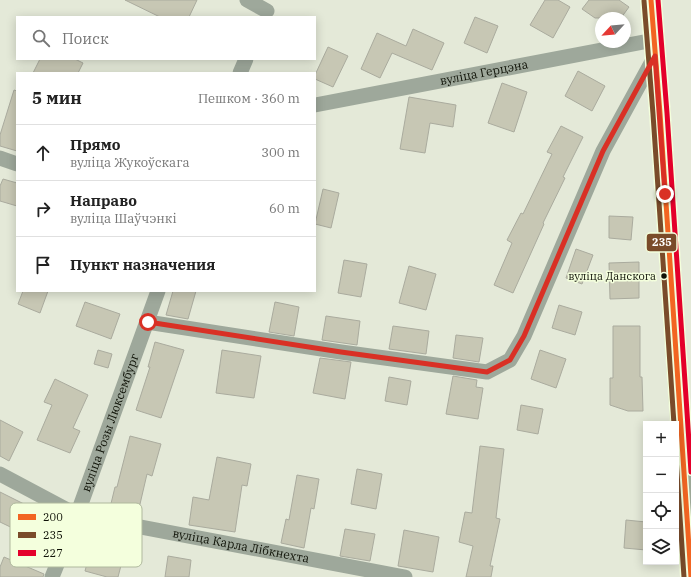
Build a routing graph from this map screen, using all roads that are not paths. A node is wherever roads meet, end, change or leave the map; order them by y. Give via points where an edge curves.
1 (247, 0) edge
2 (651, 0) edge
3 (268, 9) edge
4 (654, 48) junction
5 (246, 60) edge
6 (240, 72) edge
7 (316, 105) edge
8 (0, 158) edge
9 (16, 164) edge
10 (158, 292) edge
11 (148, 322) junction
12 (0, 474) edge
13 (54, 503) edge
14 (81, 503) edge
15 (142, 527) edge
16 (56, 567) edge
17 (52, 577) edge
18 (405, 577) edge
19 (690, 577) edge

1 - 3 street
2 - 4 main road
4 - 7 street, вуліца Герцэна
4 - 11 street via 603,151 524,336 510,360 487,372
4 - 19 main road
5 - 6 street
8 - 9 street
10 - 11 street, вуліца Розы Люксембург
11 - 14 street, вуліца Розы Люксембург
12 - 13 street, вуліца Карла Лібкнехта
15 - 18 street, вуліца Карла Лібкнехта
16 - 17 street, вуліца Розы Люксембург

